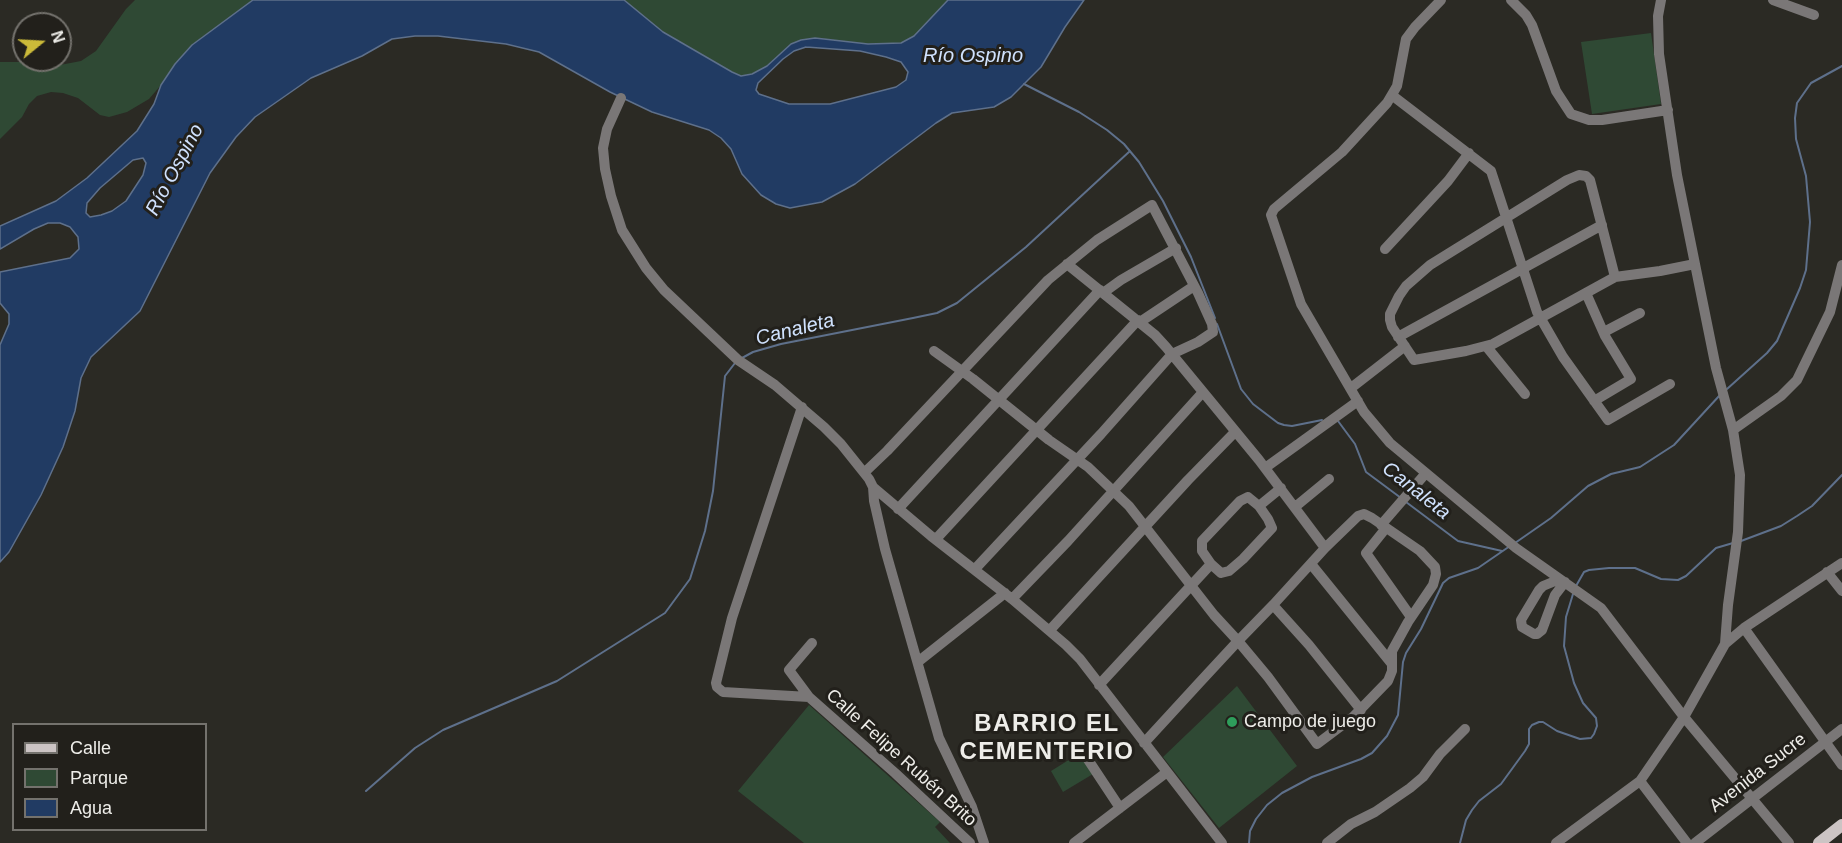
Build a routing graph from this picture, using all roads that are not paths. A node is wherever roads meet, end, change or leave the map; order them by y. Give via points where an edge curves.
1 (1441, 0) edge
2 (1511, 0) edge
3 (1660, 0) edge
4 (1773, 0) edge
5 (1814, 15) dead end
6 (1393, 96) junction
7 (621, 98) dead end
8 (1668, 110) junction
9 (1469, 153) junction
10 (1507, 218) junction
11 (1602, 225) junction
12 (1176, 248) junction
13 (1385, 249) dead end
14 (1067, 264) junction
15 (1695, 264) junction
16 (1842, 265) edge
17 (1522, 269) junction
18 (1615, 277) junction
19 (1194, 286) junction
20 (1101, 291) junction
21 (1586, 293) junction
22 (1640, 313) dead end
23 (1540, 319) junction
24 (1139, 321) junction
25 (1604, 332) junction
26 (1401, 341) junction
27 (1486, 346) junction
28 (934, 351) dead end
29 (1172, 354) junction
30 (962, 370) junction
31 (1670, 384) dead end
32 (1351, 388) junction
33 (1203, 392) junction
34 (1525, 394) dead end
35 (998, 399) junction
36 (1358, 401) junction
37 (1594, 401) junction
38 (802, 407) junction
39 (1036, 430) junction
40 (1733, 430) junction
41 (1236, 432) junction
42 (1076, 459) junction
43 (1265, 468) junction
44 (865, 472) junction
45 (1426, 473) junction
46 (1329, 479) dead end
47 (873, 487) junction
48 (1281, 488) junction
49 (1113, 490) junction
50 (1259, 506) junction
51 (1295, 507) junction
52 (898, 509) junction
53 (1146, 526) junction
54 (1384, 526) junction
55 (936, 539) junction
56 (1325, 548) junction
57 (1842, 562) edge
58 (1211, 564) junction
59 (1311, 564) junction
60 (975, 569) junction
61 (1827, 572) junction
62 (1191, 585) junction
63 (1569, 585) junction
64 (1842, 591) edge
65 (1009, 596) junction
66 (1273, 604) junction
67 (1411, 617) junction
68 (1744, 628) junction
69 (1050, 630) junction
70 (1238, 641) junction
71 (812, 643) dead end
72 (1725, 644) junction
73 (919, 661) junction
74 (1392, 664) junction
75 (1099, 684) junction
76 (809, 698) junction
77 (1360, 710) junction
78 (1684, 717) junction
79 (1465, 729) dead end
80 (1842, 729) edge
81 (1826, 741) junction
82 (1144, 743) junction
83 (1083, 752) dead end
84 (1842, 765) edge
85 (1167, 772) junction
86 (1640, 781) junction
87 (1752, 799) junction
88 (1120, 807) junction
89 (1842, 825) edge
90 (1563, 841) edge
91 (970, 843) edge
92 (984, 843) edge
93 (1074, 843) edge
94 (1221, 843) edge
95 (1328, 843) edge
96 (1687, 843) edge
97 (1695, 843) edge
98 (1789, 843) edge
99 (1819, 843) edge

1 - 6 street via 1407,39
2 - 8 street via 1532,25 1556,91 1571,114 1602,120
3 - 8 street via 1658,36
4 - 5 street
6 - 9 street
6 - 32 street via 1342,152 1271,215 1301,304
7 - 38 street via 603,148 611,196 622,230 664,290 738,360
8 - 15 street
9 - 10 street via 1491,171
9 - 13 street
10 - 11 street via 1567,180 1583,175 1590,180
10 - 17 street
10 - 26 street via 1443,256 1406,286 1390,314 1392,327
11 - 17 street
11 - 18 street
12 - 14 street via 1152,205
12 - 19 street
12 - 20 street
14 - 20 street
14 - 30 street via 1038,289
15 - 18 street
15 - 40 street
16 - 40 street via 1830,312 1797,380
17 - 23 street
17 - 26 street
18 - 21 street
19 - 24 street
19 - 29 street via 1213,332
20 - 24 street
20 - 35 street
21 - 23 street
21 - 25 street
22 - 25 street
23 - 27 street
23 - 37 street
24 - 29 street
24 - 39 street
25 - 37 street via 1631,379
26 - 27 street via 1414,360
26 - 32 street
27 - 34 street
28 - 30 street
29 - 33 street
29 - 42 street
30 - 35 street
30 - 44 street
31 - 37 street via 1608,420
32 - 36 street
33 - 41 street
33 - 49 street
35 - 39 street
35 - 52 street
36 - 43 street
36 - 45 street via 1390,443
38 - 44 street
38 - 76 street via 732,618 716,682 723,692
39 - 42 street
39 - 55 street
40 - 72 street via 1740,490
41 - 43 street
41 - 53 street
42 - 49 street
42 - 60 street
43 - 48 street
44 - 47 street
45 - 54 street
45 - 63 street via 1512,545
46 - 51 street
47 - 52 street
47 - 73 street via 885,549
48 - 50 street
48 - 51 street
49 - 53 street
49 - 65 street
50 - 58 street via 1244,498 1202,541 1202,551
50 - 58 street via 1271,524 1270,532 1226,573 1218,572
51 - 56 street
52 - 55 street
53 - 62 street
53 - 69 street
54 - 56 street via 1362,514
54 - 67 street via 1366,553
54 - 67 street via 1420,551 1436,570 1433,585
55 - 60 street
56 - 59 street
57 - 61 street
58 - 62 street
59 - 66 street
59 - 74 street
60 - 65 street
61 - 64 street
61 - 68 street
62 - 70 street
62 - 75 street
63 - 63 street via 1555,595 1542,630 1534,634 1522,627 1521,620 1539,590
63 - 78 street via 1606,614
65 - 69 street
65 - 73 street
66 - 70 street
66 - 77 street
67 - 74 street via 1392,651
68 - 72 street
68 - 81 street
69 - 75 street
70 - 77 street via 1317,744
70 - 82 street
71 - 76 street, Calle Felipe Rubén Brito via 789,670
72 - 78 street
73 - 92 street via 939,738 972,807
74 - 77 street via 1388,681
75 - 82 street
76 - 91 street, Calle Felipe Rubén Brito
78 - 86 street
78 - 87 street
79 - 95 street via 1410,788
80 - 81 street, Avenida Sucre
81 - 84 street
81 - 87 street, Avenida Sucre
82 - 85 street
83 - 88 street
85 - 88 street
85 - 94 street
86 - 90 street
86 - 96 street
87 - 97 street, Avenida Sucre
87 - 98 street
88 - 93 street
89 - 99 main road

